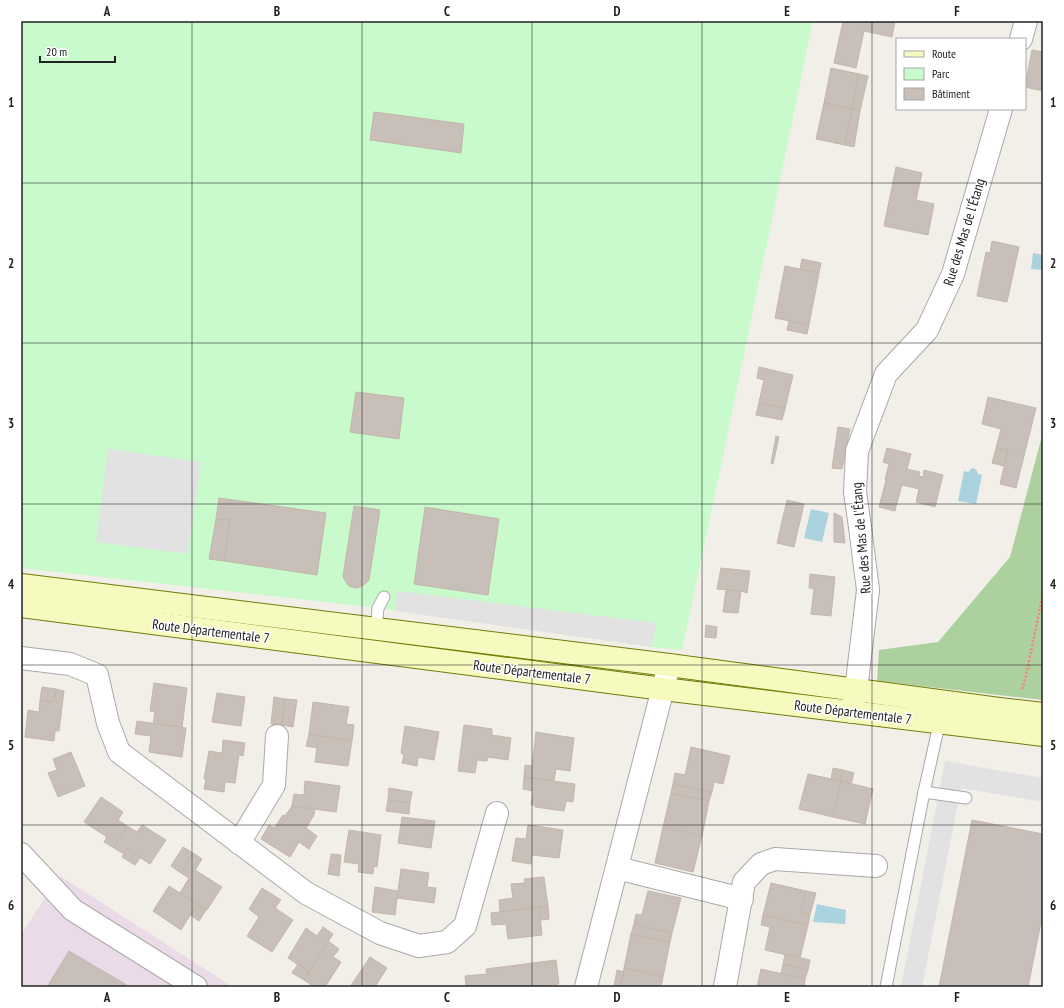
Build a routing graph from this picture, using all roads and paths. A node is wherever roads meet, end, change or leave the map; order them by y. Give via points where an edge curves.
1 (1026, 21) edge
2 (1021, 38) edge
3 (1001, 110) edge
4 (21, 586) edge
5 (1043, 593) edge
6 (384, 597) dead end
7 (21, 606) edge
8 (376, 629) junction
9 (373, 652) junction
10 (21, 658) edge
11 (669, 665) junction
12 (664, 689) junction
13 (856, 690) junction
14 (942, 701) junction
15 (1016, 711) junction
16 (852, 712) junction
17 (1043, 714) edge
18 (939, 723) junction
19 (276, 736) dead end
20 (1043, 736) edge
21 (924, 792) junction
22 (966, 798) dead end
23 (497, 813) dead end
24 (239, 843) junction
25 (21, 854) edge
26 (876, 866) dead end
27 (617, 868) junction
28 (742, 899) junction
29 (196, 987) edge
30 (586, 987) edge
31 (725, 987) edge
32 (886, 987) edge

1 - 2 street
3 - 13 street, Rue des Mas de l'Étang via 953,274 928,330 886,374 857,451 855,492 868,590
4 - 8 main road, Route Départementale 7
5 - 15 path
6 - 8 lane via 378,608
7 - 9 main road, Route Départementale 7
8 - 9 lane
8 - 11 main road, Route Départementale 7
9 - 12 main road, Route Départementale 7
10 - 24 street via 70,664 96,675 108,723 119,752
11 - 12 street
11 - 13 main road, Route Départementale 7
12 - 16 main road, Route Départementale 7
12 - 27 street
13 - 14 main road, Route Départementale 7
13 - 16 street, Rue des Mas de l'Étang
14 - 15 main road, Route Départementale 7
14 - 18 lane
15 - 17 main road, Route Départementale 7
16 - 18 main road, Route Départementale 7
18 - 20 main road, Route Départementale 7
18 - 21 lane
19 - 24 street via 274,785
21 - 22 lane
21 - 32 lane
23 - 24 street via 465,926 447,942 419,946 380,933 306,893
25 - 29 street via 73,910
26 - 28 street via 775,859 761,864 744,882
27 - 28 street
27 - 30 street
28 - 31 street

